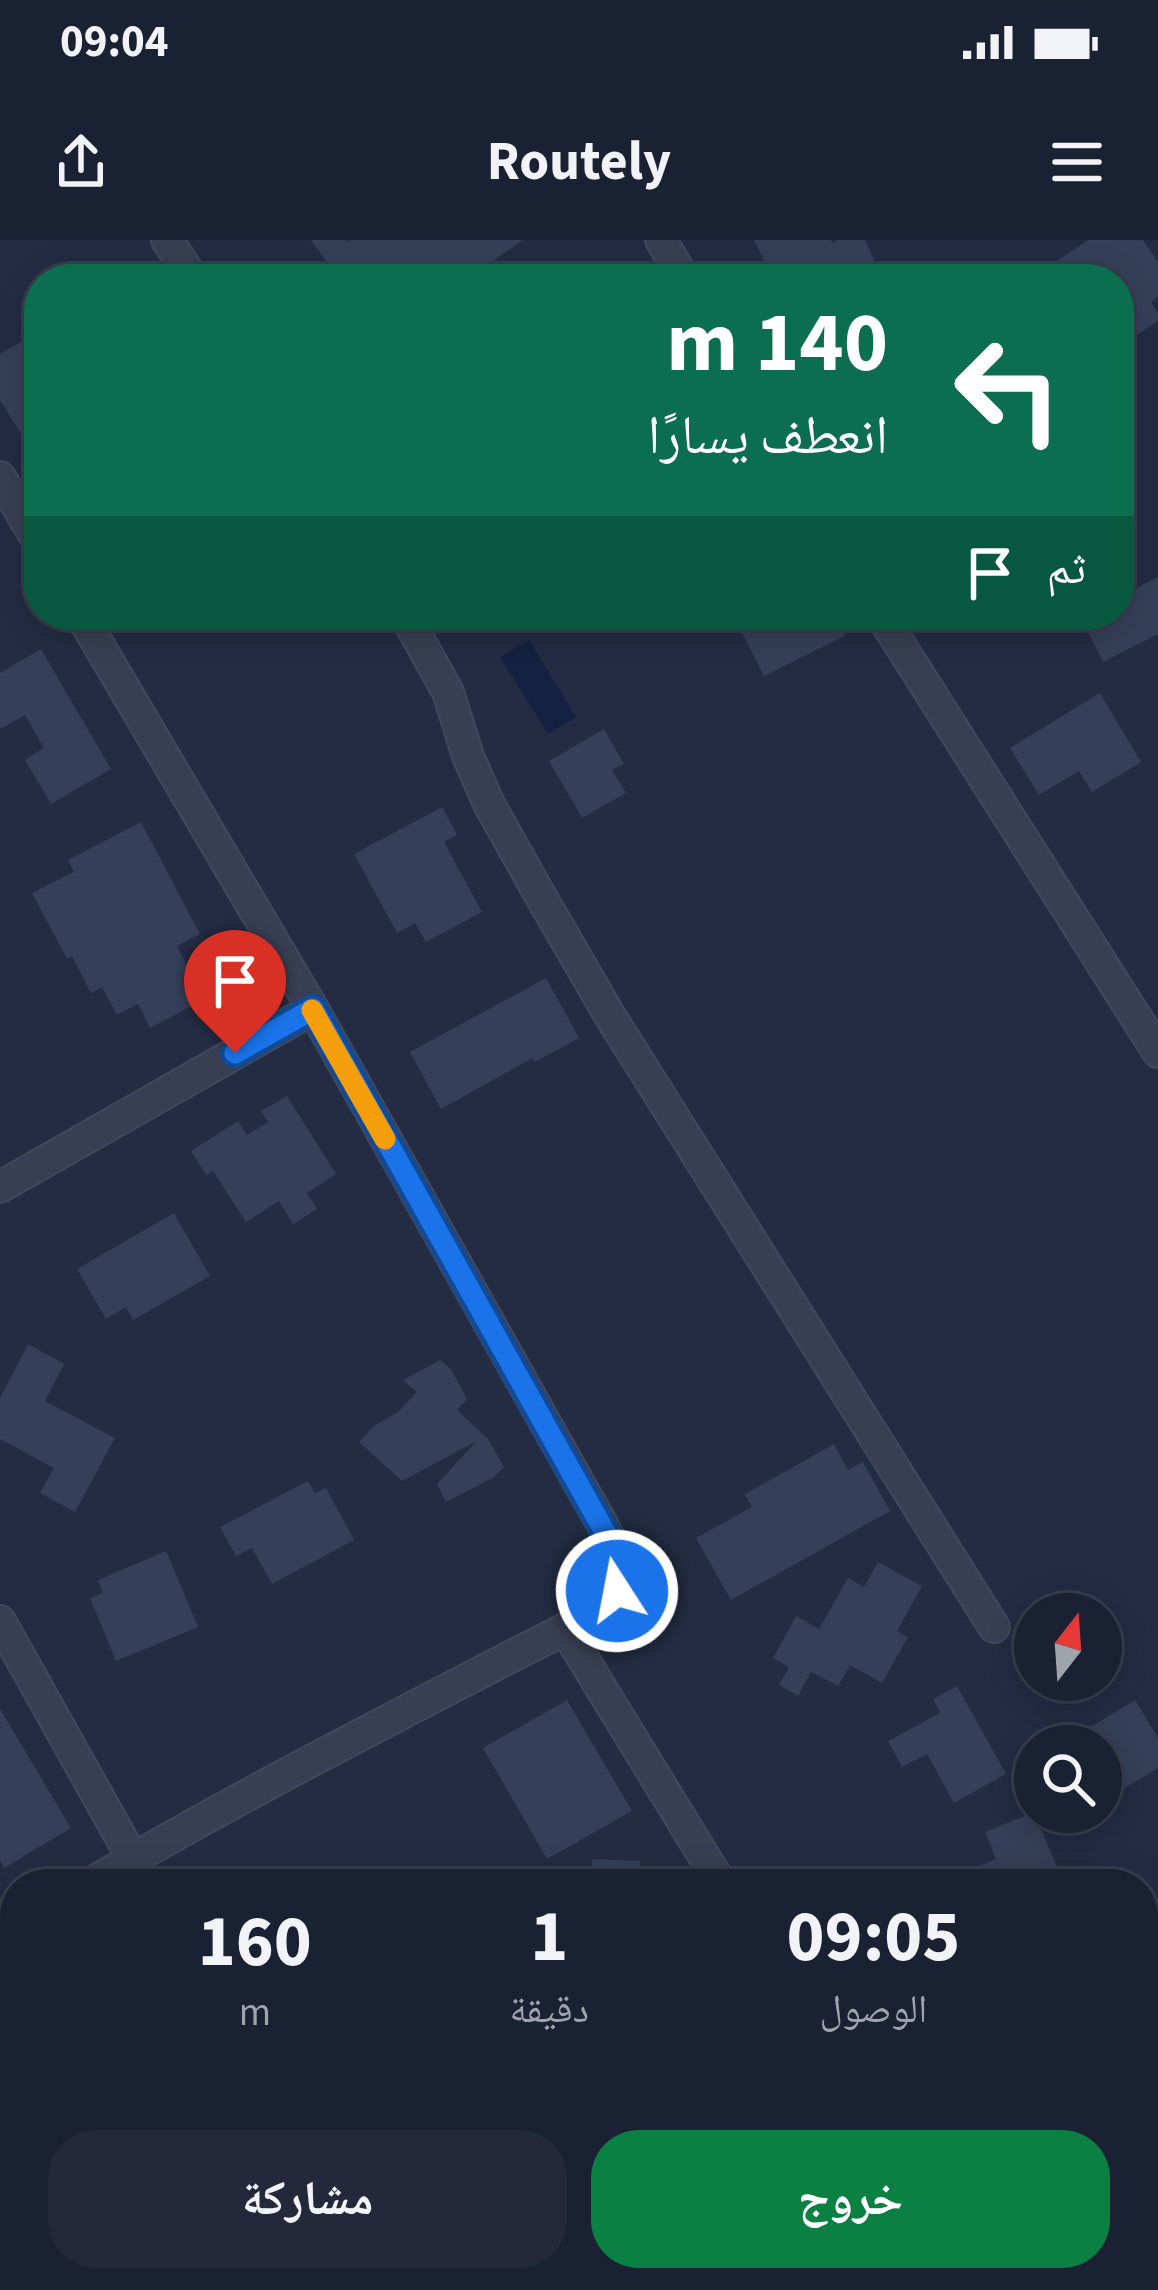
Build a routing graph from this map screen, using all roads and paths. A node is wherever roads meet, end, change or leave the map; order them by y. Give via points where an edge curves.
1 (0, 477) edge
2 (24, 518) edge
3 (90, 630) edge
4 (414, 630) edge
5 (891, 630) edge
6 (313, 1009) junction
7 (1158, 1052) edge
8 (0, 1187) edge
9 (0, 1621) edge
10 (994, 1628) dead end
11 (565, 1629) junction
12 (133, 1859) junction
13 (116, 1869) edge
14 (712, 1869) edge

1 - 2 street
3 - 6 street
4 - 10 street via 448,692 489,804 610,1016
5 - 7 street
6 - 8 street
6 - 11 street via 616,1554 617,1591
9 - 12 street
11 - 12 street
11 - 14 street
12 - 13 street

